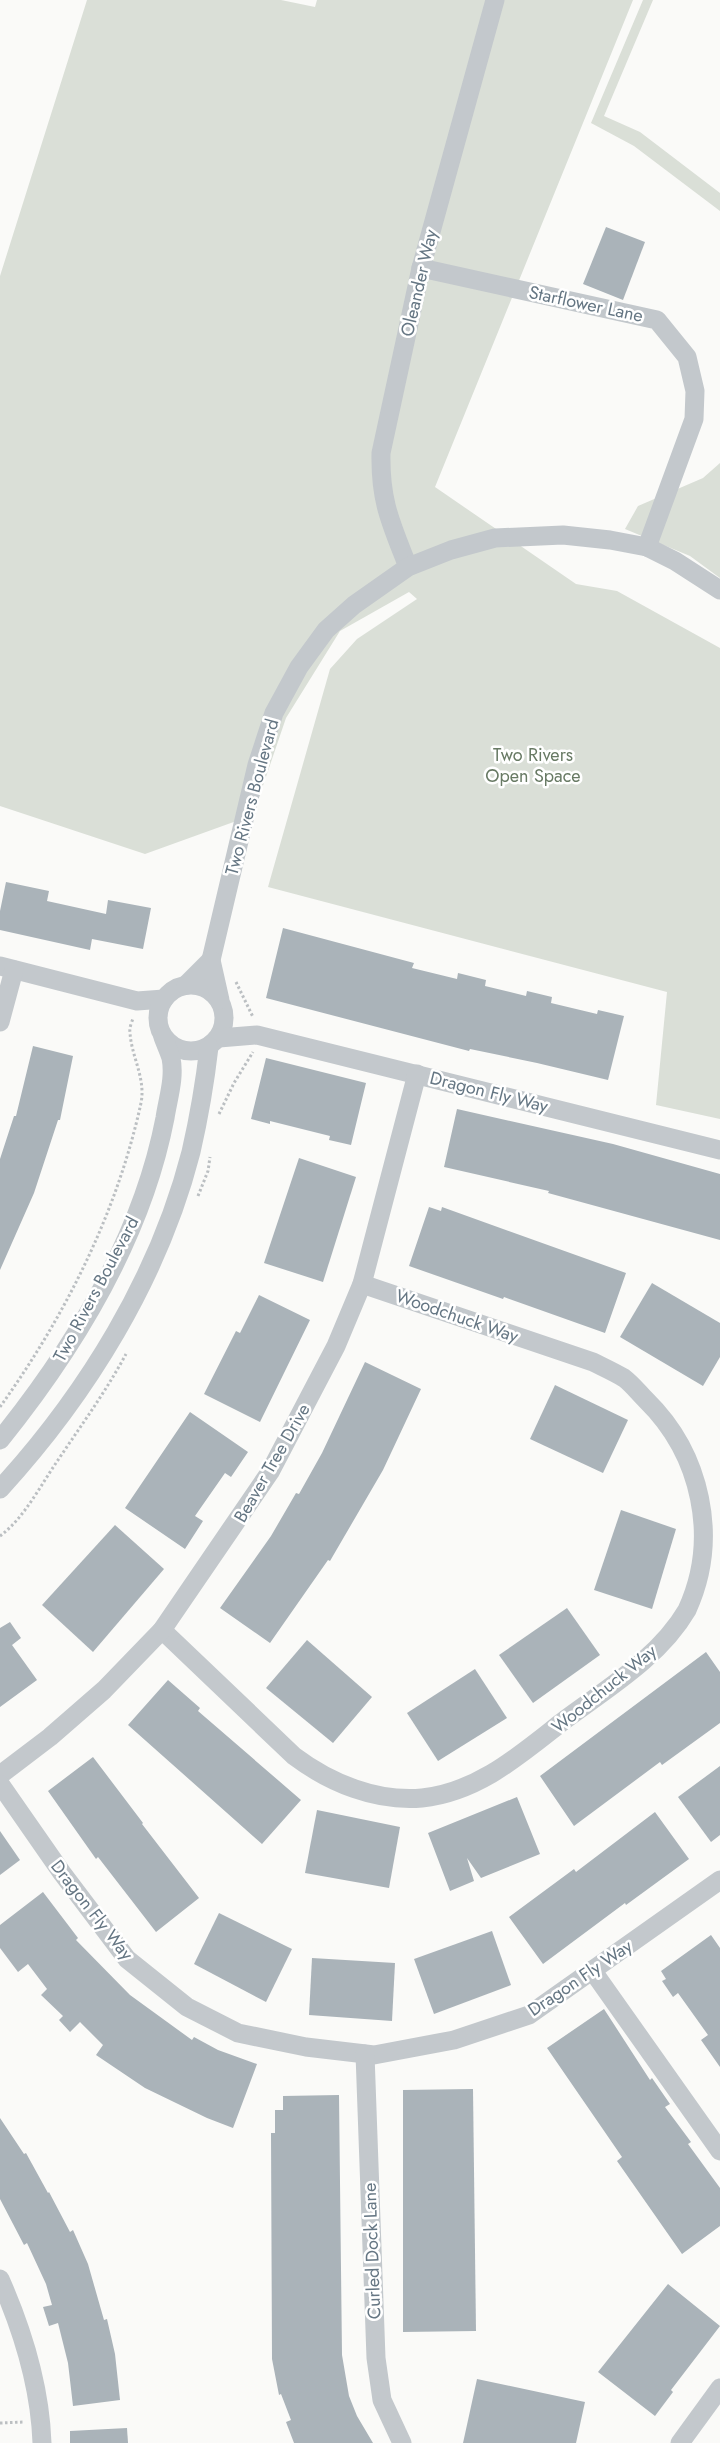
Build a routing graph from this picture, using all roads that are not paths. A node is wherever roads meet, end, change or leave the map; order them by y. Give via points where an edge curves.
1 (495, 0) edge
2 (420, 268) junction
3 (647, 547) junction
4 (408, 567) junction
5 (720, 590) edge
6 (211, 960) junction
7 (7, 968) edge
8 (186, 985) junction
9 (164, 999) junction
10 (137, 1001) junction
11 (222, 1007) junction
12 (0, 1022) edge
13 (160, 1030) junction
14 (257, 1035) junction
15 (214, 1042) junction
16 (417, 1074) junction
17 (720, 1150) edge
18 (362, 1284) junction
19 (0, 1440) edge
20 (0, 1489) edge
21 (162, 1630) junction
22 (0, 1775) edge
23 (0, 1784) edge
24 (720, 1880) edge
25 (592, 1970) junction
26 (365, 2054) junction
27 (720, 2151) edge
28 (0, 2279) edge
29 (720, 2388) edge
30 (42, 2443) edge
31 (402, 2443) edge
32 (680, 2443) edge

1 - 2 street, Oleander Way
2 - 3 street, Starflower Lane via 657,320 687,357 695,391 694,418
2 - 4 street, Oleander Way via 381,453 380,482 384,506
3 - 4 street, Two Rivers Boulevard via 563,535 495,538 451,550
3 - 5 street, Two Rivers Boulevard
4 - 6 street, Two Rivers Boulevard via 354,605 326,630 299,667 274,713 257,765
6 - 8 street
6 - 11 street, Two Rivers Boulevard
7 - 10 street
7 - 12 street
8 - 9 street via 173,990
8 - 11 street via 199,985 211,991
9 - 10 street
9 - 13 street, Two Rivers Boulevard via 158,1011
10 - 13 street
11 - 14 street, Dragon Fly Way
11 - 15 street, Two Rivers Boulevard via 224,1026
13 - 15 street via 172,1046 184,1052 197,1052
13 - 19 street, Two Rivers Boulevard via 170,1058 172,1079 160,1141 139,1207 114,1264 81,1325 53,1370
14 - 15 street, Dragon Fly Way
14 - 16 street, Dragon Fly Way
15 - 20 street, Two Rivers Boulevard via 191,1152 170,1218 146,1274 113,1338 80,1388
16 - 17 street, Dragon Fly Way
16 - 18 street, Beaver Tree Drive
18 - 21 street, Beaver Tree Drive via 336,1346 270,1472
18 - 21 street, Woodchuck Way via 593,1362 625,1379 655,1409 680,1441 694,1467 704,1506 706,1545 696,1588 687,1609 647,1658 501,1768 454,1792 422,1798 370,1793 316,1772 294,1756
21 - 22 street, Beaver Tree Drive via 104,1690
23 - 26 street, Dragon Fly Way via 127,1959 187,2007 238,2032 306,2047
24 - 25 street, Dragon Fly Way
25 - 26 street, Dragon Fly Way via 529,2014 454,2040
25 - 27 street
26 - 31 street, Curled Dock Lane via 376,2358 382,2400
28 - 30 street via 16,2315 31,2365
29 - 32 street

